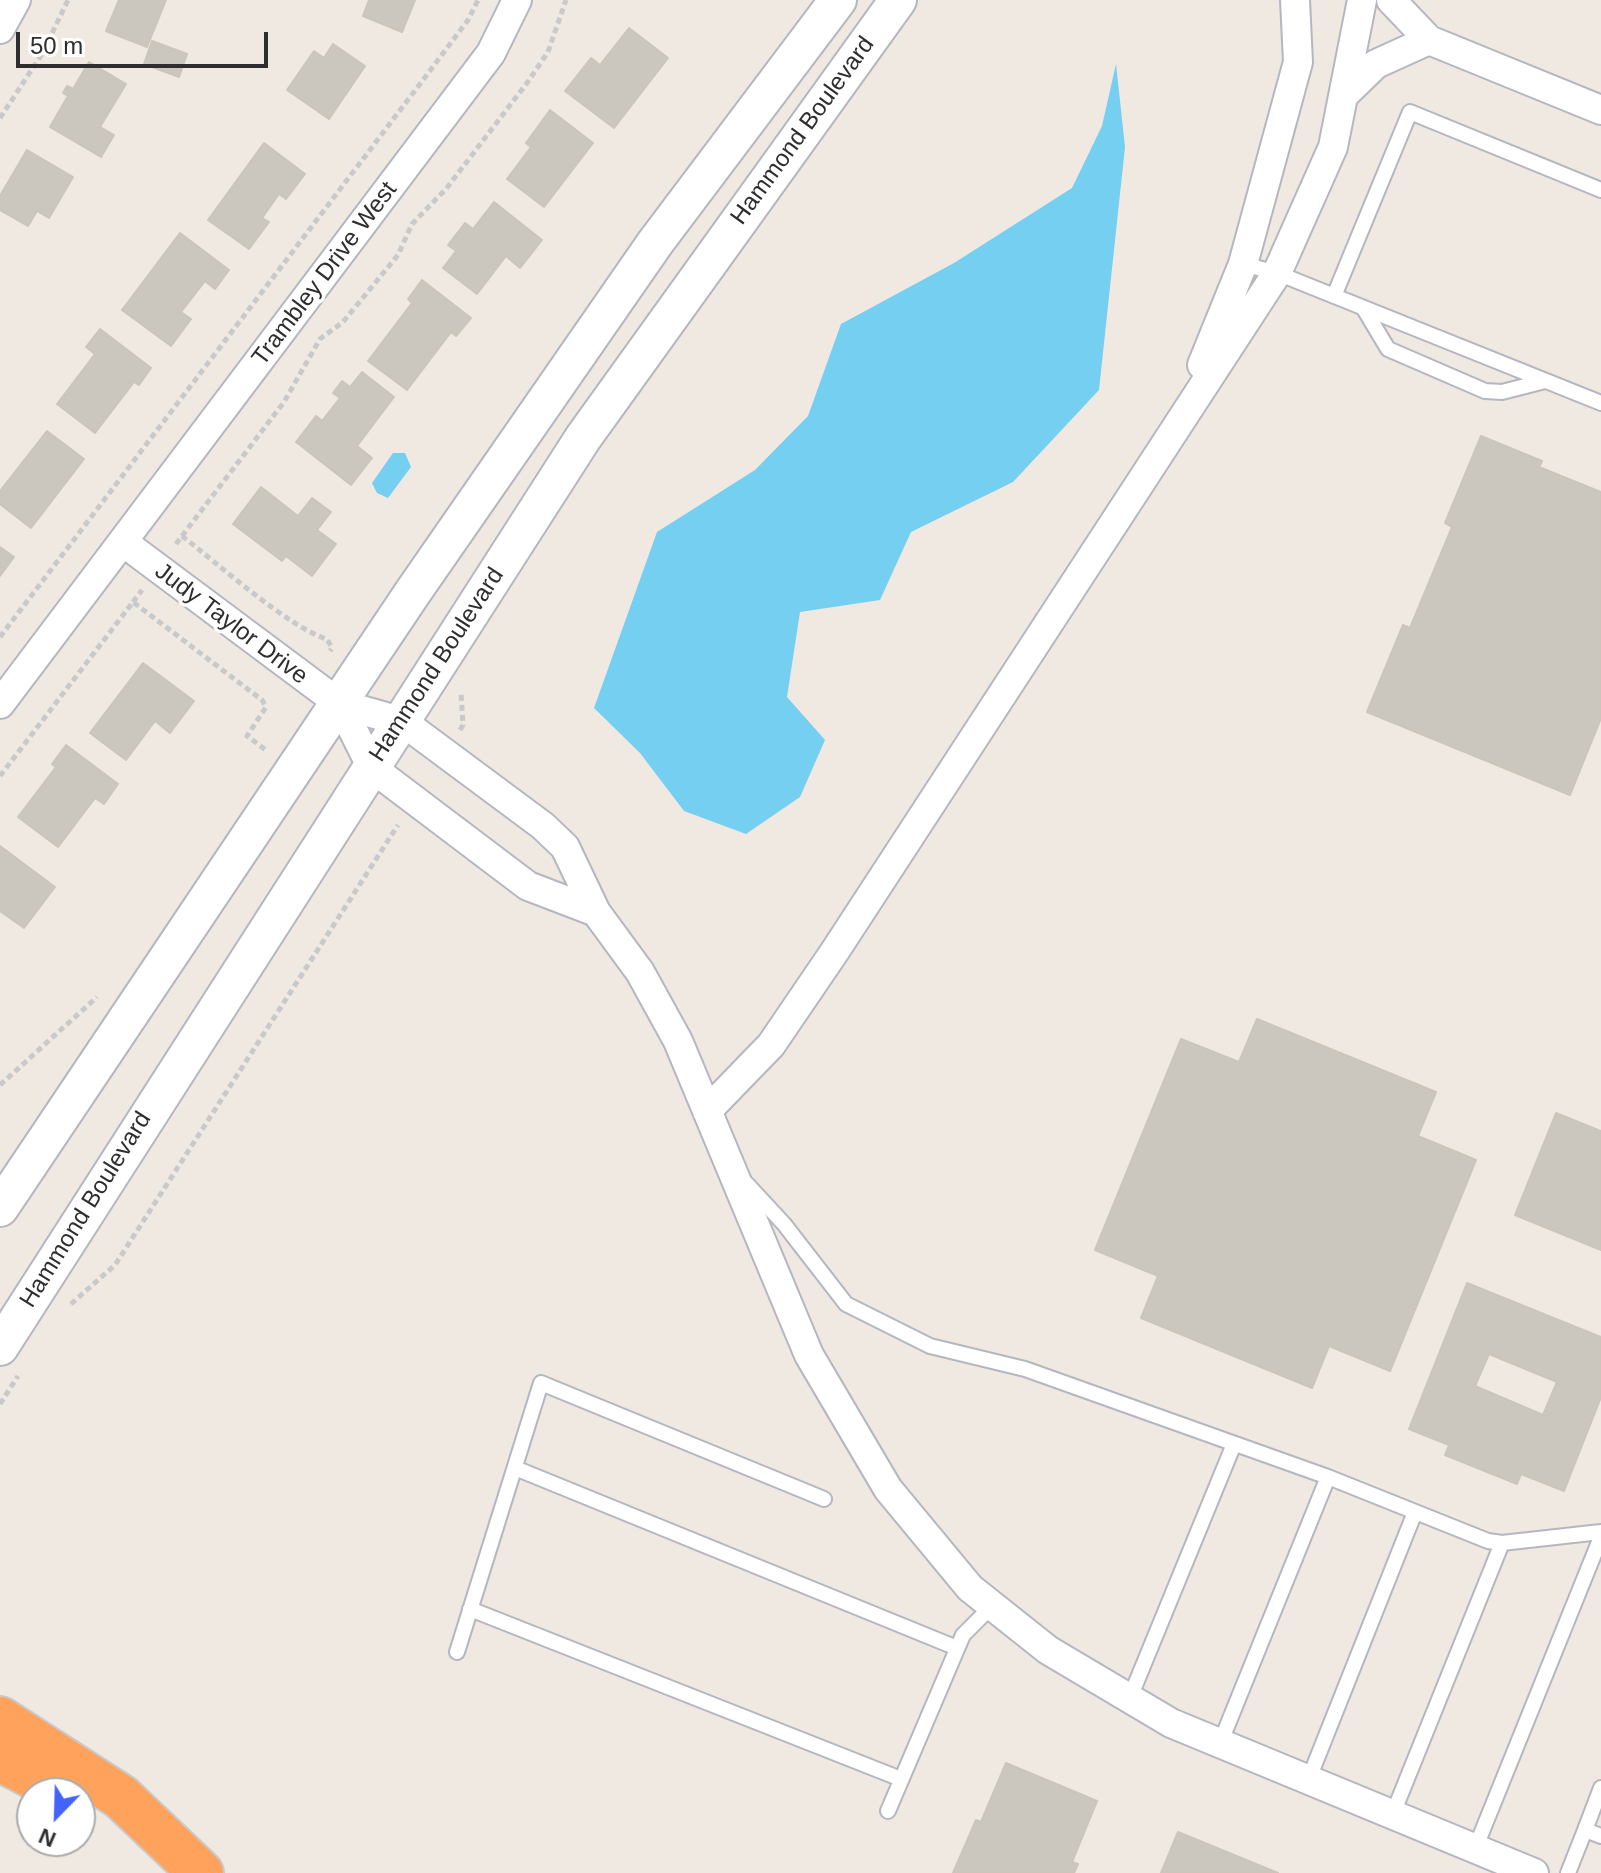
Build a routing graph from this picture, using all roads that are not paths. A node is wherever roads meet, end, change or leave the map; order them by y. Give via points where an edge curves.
1 (16, 0) edge
2 (517, 0) edge
3 (838, 0) edge
4 (898, 0) edge
5 (1295, 0) edge
6 (1362, 0) edge
7 (1391, 0) edge
8 (0, 29) edge
9 (1429, 40) junction
10 (1344, 95) junction
11 (1601, 110) edge
12 (1601, 190) edge
13 (1243, 264) junction
14 (1277, 273) junction
15 (1334, 296) junction
16 (1364, 309) junction
17 (1545, 381) junction
18 (1601, 403) edge
19 (1177, 425) junction
20 (123, 542) junction
21 (0, 704) edge
22 (340, 704) junction
23 (403, 722) junction
24 (372, 768) junction
25 (596, 912) junction
26 (707, 1111) junction
27 (731, 1167) junction
28 (0, 1208) edge
29 (10, 1359) edge
30 (1234, 1444) junction
31 (515, 1468) junction
32 (1328, 1477) junction
33 (824, 1499) dead end
34 (1415, 1512) junction
35 (1601, 1534) edge
36 (1502, 1543) junction
37 (992, 1606) junction
38 (470, 1609) junction
39 (957, 1648) junction
40 (457, 1652) dead end
41 (1129, 1700) junction
42 (0, 1719) edge
43 (1219, 1746) junction
44 (0, 1759) edge
45 (34, 1777) edge
46 (901, 1779) junction
47 (1308, 1781) junction
48 (1601, 1788) edge
49 (888, 1811) dead end
50 (96, 1813) edge
51 (1392, 1816) junction
52 (1585, 1830) junction
53 (1601, 1836) edge
54 (1475, 1849) junction
55 (174, 1873) edge
56 (201, 1873) edge
57 (1534, 1873) edge
58 (1568, 1873) edge

1 - 8 street
2 - 20 street, Trambley Drive West via 491,53
3 - 22 street, Hammond Boulevard via 655,243
4 - 23 street, Hammond Boulevard via 583,438
5 - 13 street via 1298,62
6 - 10 street
7 - 9 street
9 - 10 street via 1376,64
9 - 11 street
10 - 14 street via 1333,147
12 - 15 lane via 1410,112
13 - 14 lane
13 - 19 street
14 - 15 lane
14 - 19 street
15 - 16 lane
16 - 17 lane
16 - 17 lane via 1388,349 1485,391
17 - 18 lane
19 - 26 street via 779,1033
20 - 21 street, Trambley Drive West
20 - 22 street, Judy Taylor Drive
22 - 23 street
22 - 24 street
22 - 28 street, Hammond Boulevard
23 - 24 street, Hammond Boulevard
23 - 25 street via 565,847
24 - 25 street via 528,886
24 - 29 street, Hammond Boulevard
25 - 26 street via 640,972 678,1041
26 - 27 street
27 - 30 lane via 846,1304 930,1346 1025,1369
27 - 37 street via 809,1355 880,1476 970,1588
30 - 32 lane
30 - 41 lane
31 - 33 lane via 541,1383
31 - 38 lane
31 - 39 lane
32 - 34 lane
32 - 43 lane
34 - 36 lane
34 - 47 lane
35 - 36 lane
35 - 54 lane
36 - 51 lane
37 - 39 lane
37 - 41 street via 1048,1650
38 - 40 lane
38 - 46 lane
39 - 46 lane
41 - 43 street
42 - 56 highway via 121,1797
43 - 47 street
44 - 45 highway
46 - 49 lane
47 - 51 street
48 - 52 lane
50 - 55 highway
51 - 54 street
52 - 53 lane
52 - 58 lane
54 - 57 street

